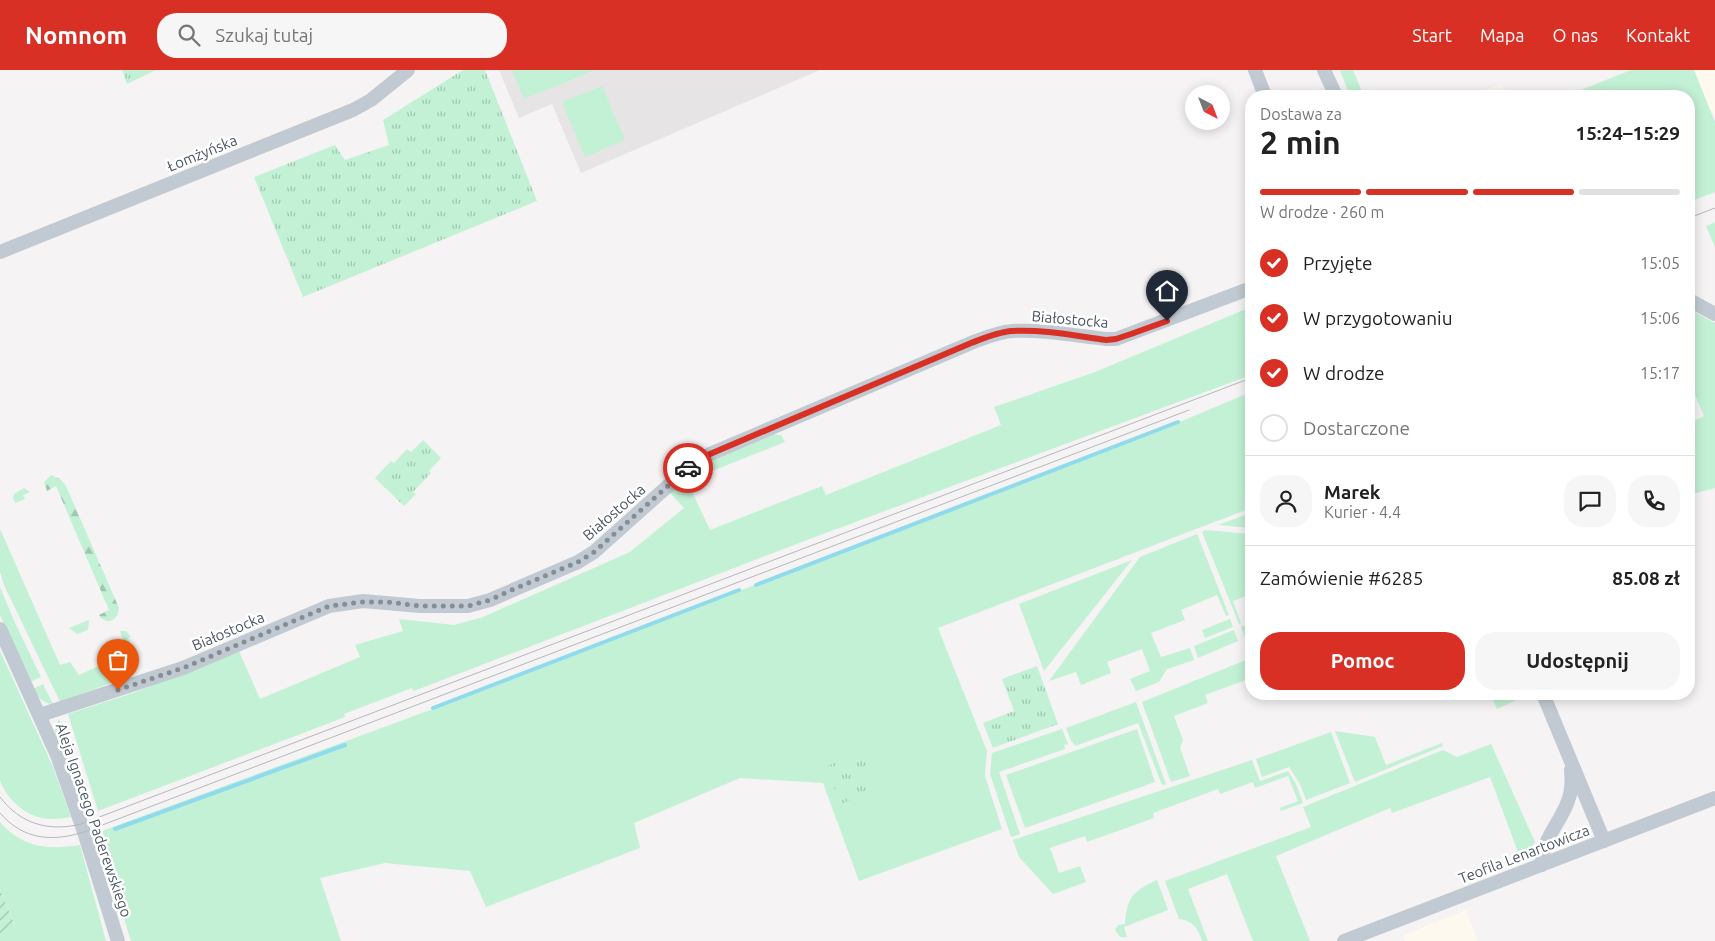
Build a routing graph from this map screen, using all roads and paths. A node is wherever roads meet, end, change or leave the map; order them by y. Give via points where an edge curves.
1 (408, 70) edge
2 (1255, 70) edge
3 (1324, 70) edge
4 (1263, 90) edge
5 (1333, 90) edge
6 (0, 252) edge
7 (1245, 290) edge
8 (1695, 303) edge
9 (1715, 314) edge
10 (0, 629) edge
11 (1546, 700) edge
12 (40, 715) junction
13 (1569, 756) junction
14 (1715, 798) edge
15 (1604, 841) junction
16 (1542, 865) junction
17 (118, 941) edge
18 (1344, 941) edge

1 - 6 street, Łomżyńska via 353,110
2 - 4 street
3 - 5 street
7 - 12 street, Białostocka via 1116,339 1026,331 996,334 710,454 688,469 594,552 490,600 468,606 363,602 329,606 183,668
8 - 9 street
10 - 12 street, Aleja Ignacego Paderewskiego
11 - 13 street
12 - 17 street, Aleja Ignacego Paderewskiego via 72,796
13 - 15 street
13 - 16 street via 1570,794 1542,853
14 - 15 street, Teofila Lenartowicza
15 - 16 street, Teofila Lenartowicza
16 - 18 street, Teofila Lenartowicza

